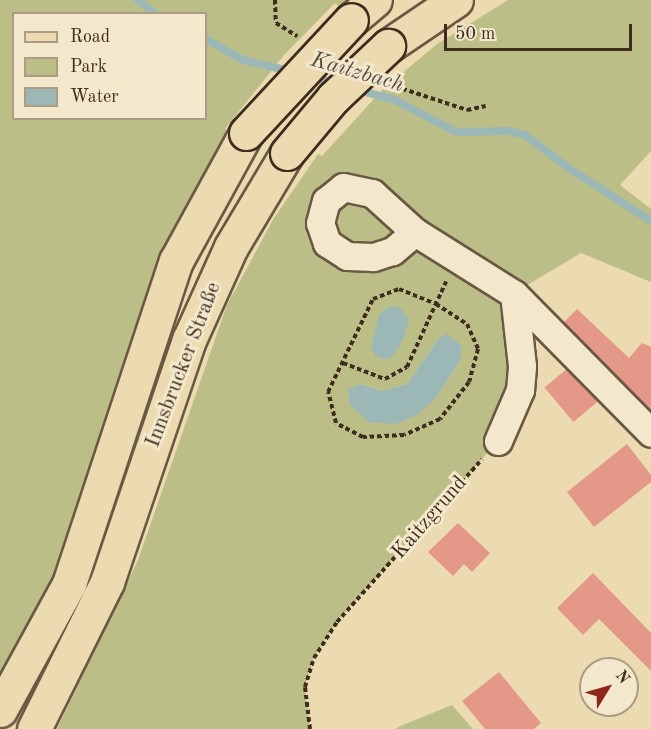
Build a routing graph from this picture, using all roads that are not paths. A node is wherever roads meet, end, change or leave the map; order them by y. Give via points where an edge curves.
1 (456, 0) edge
2 (367, 6) edge
3 (415, 232) dead end
4 (514, 294) junction
5 (651, 433) edge
6 (498, 441) road end
7 (0, 710) edge
8 (34, 729) edge

1 - 8 main road, Innsbrucker Straße, bridge via 388,46 333,98 287,153 231,247 189,340 107,582
2 - 7 main road, Innsbrucker Straße, bridge via 246,133 176,261 69,584
3 - 4 street
4 - 5 street
4 - 6 street via 522,366 520,390

